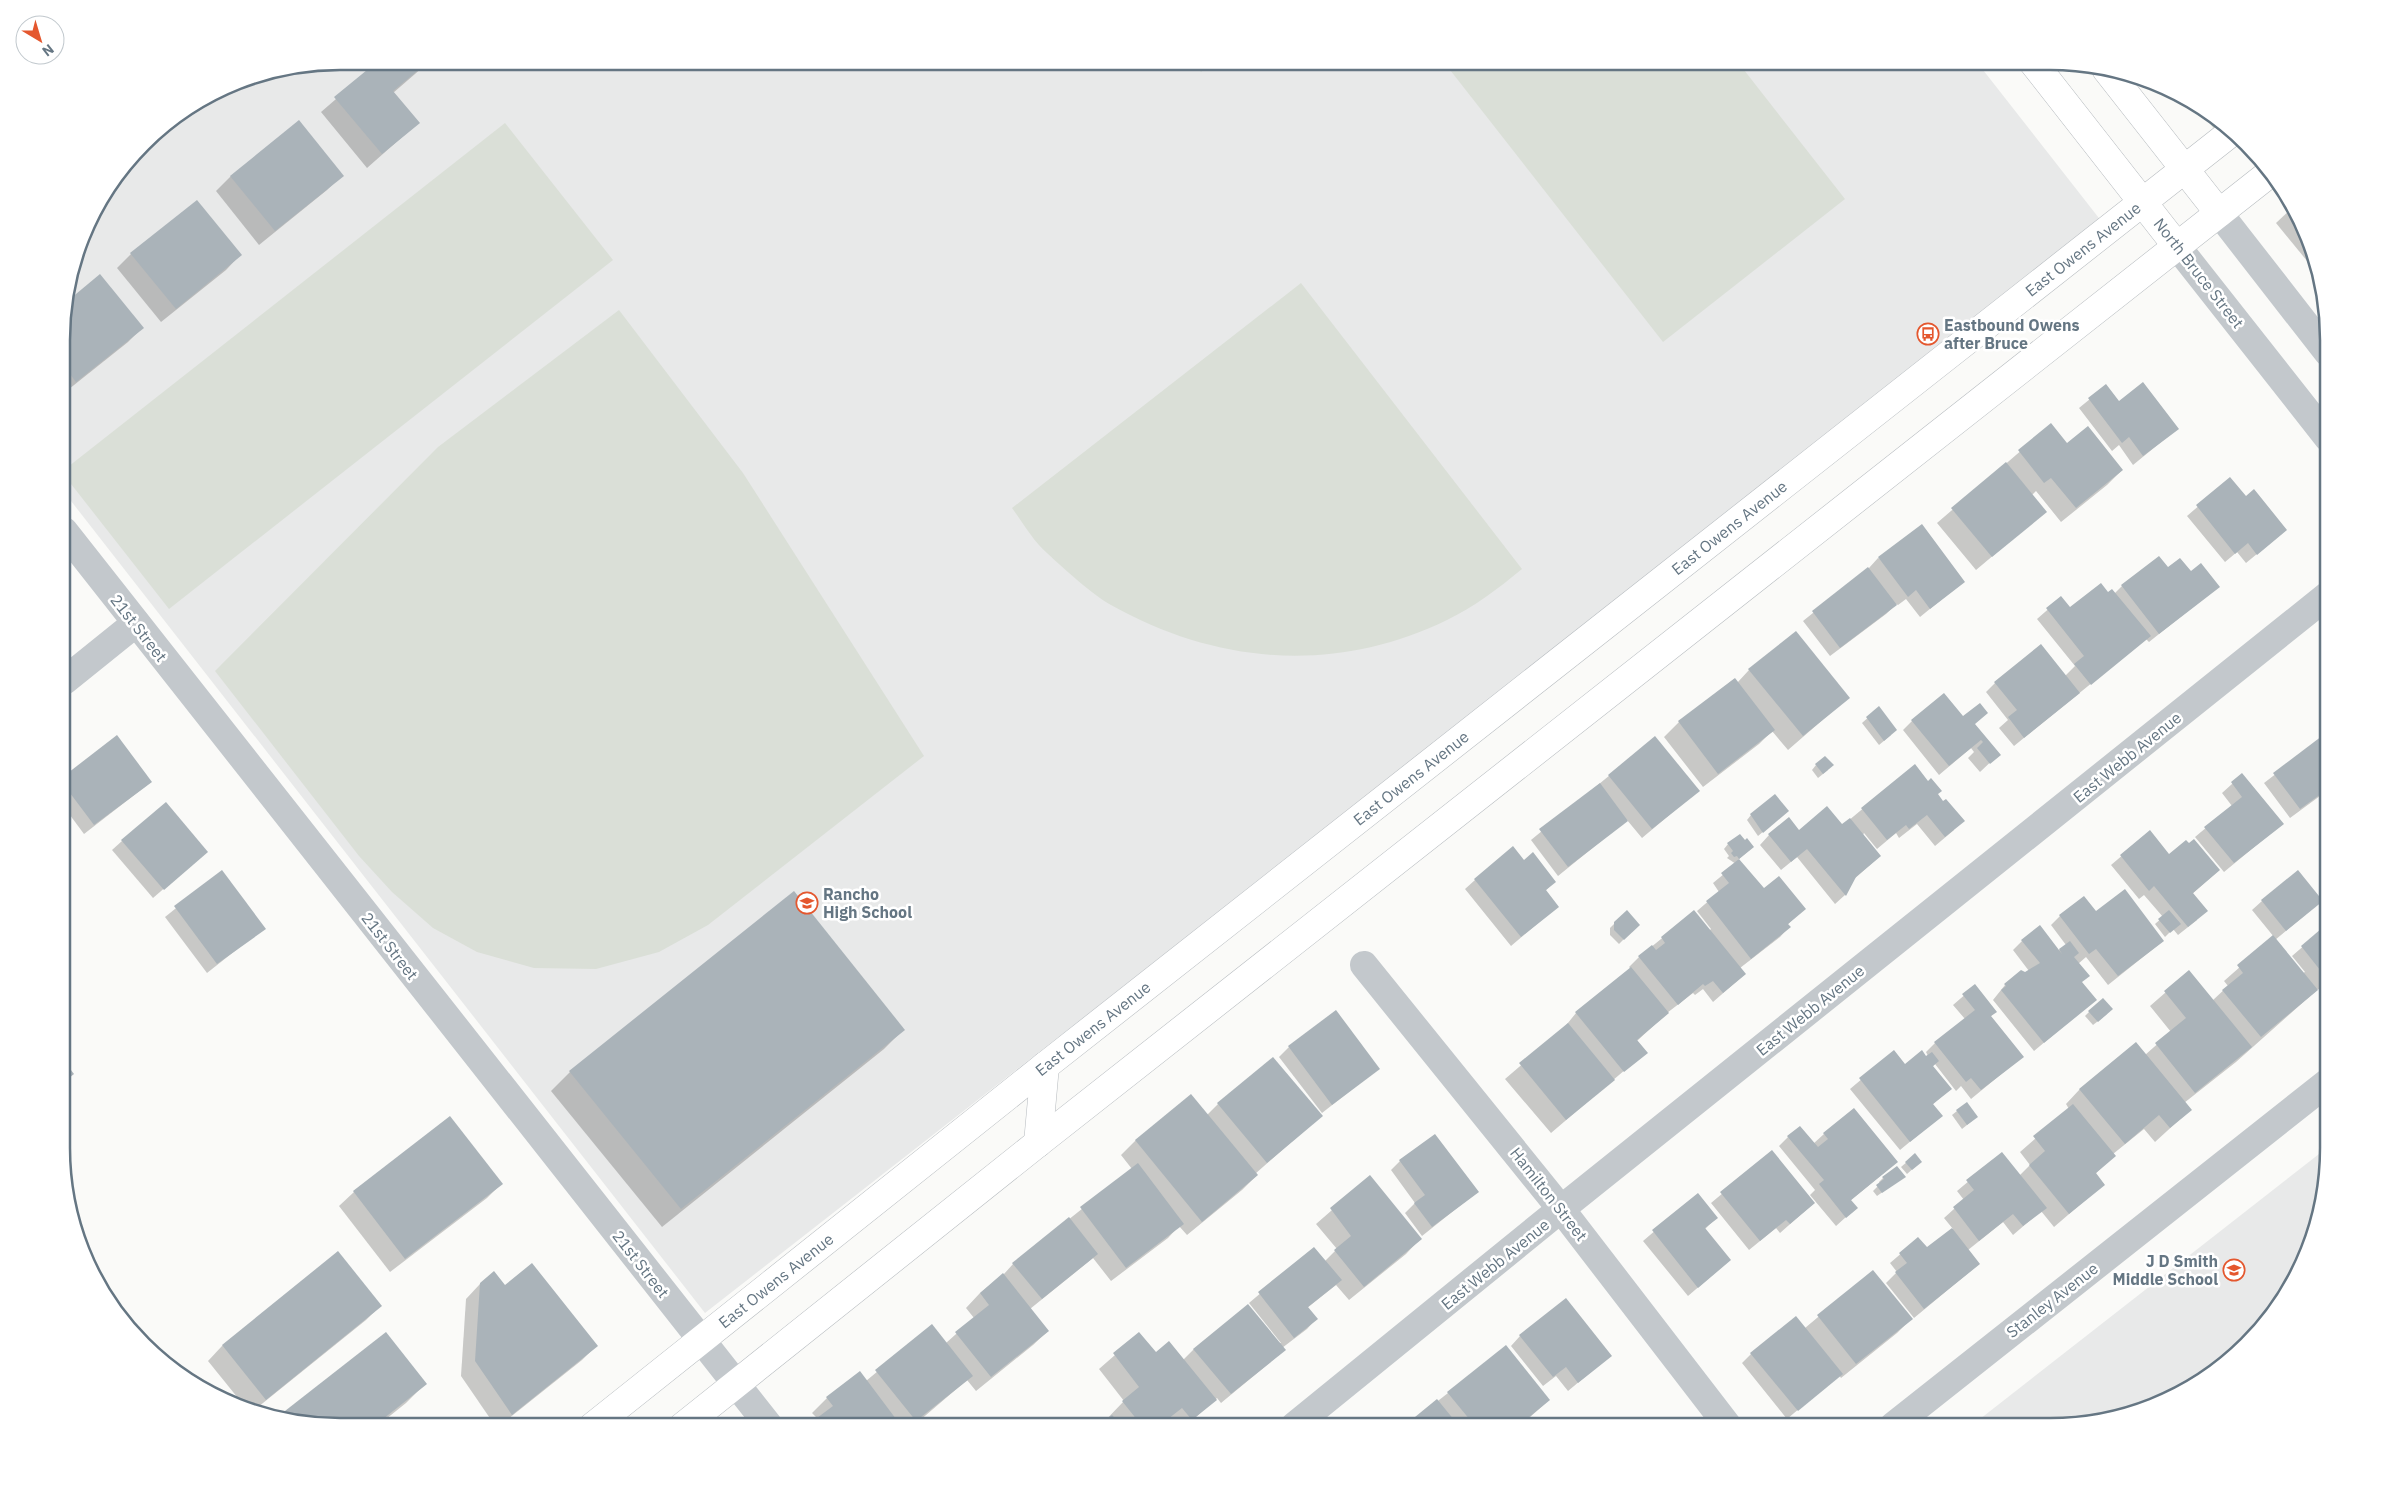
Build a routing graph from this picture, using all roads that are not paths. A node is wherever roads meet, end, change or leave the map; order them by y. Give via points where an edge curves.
1 (2039, 70) edge
2 (2113, 77) edge
3 (2227, 136) edge
4 (2185, 169) junction
5 (2265, 176) edge
6 (2143, 202) junction
7 (2219, 213) junction
8 (2176, 245) junction
9 (2320, 343) edge
10 (2320, 428) edge
11 (70, 539) edge
12 (2320, 602) edge
13 (136, 624) junction
14 (70, 676) edge
15 (1364, 965) dead end
16 (1045, 1066) junction
17 (2320, 1088) edge
18 (1038, 1143) junction
19 (1561, 1209) junction
20 (709, 1350) junction
21 (736, 1384) junction
22 (606, 1418) edge
23 (693, 1418) edge
24 (763, 1418) edge
25 (1304, 1418) edge
26 (1722, 1418) edge
27 (1903, 1418) edge

1 - 6 main road, North Bruce Street
2 - 4 main road
3 - 4 main road, East Owens Avenue
4 - 6 main road, East Owens Avenue
4 - 7 main road
5 - 7 main road
6 - 8 main road, North Bruce Street
6 - 16 main road, East Owens Avenue
7 - 8 main road
7 - 9 street
8 - 10 street, North Bruce Street
8 - 18 main road
11 - 13 street, 21st Street
12 - 19 street, East Webb Avenue
13 - 14 street
13 - 20 street, 21st Street
15 - 19 street, Hamilton Street
16 - 18 main road
16 - 20 main road, East Owens Avenue
17 - 27 street, Stanley Avenue
18 - 21 main road
19 - 25 street, East Webb Avenue
19 - 26 street, Hamilton Street
20 - 21 street, 21st Street
20 - 22 main road, East Owens Avenue
21 - 23 main road
21 - 24 street, 21st Street

